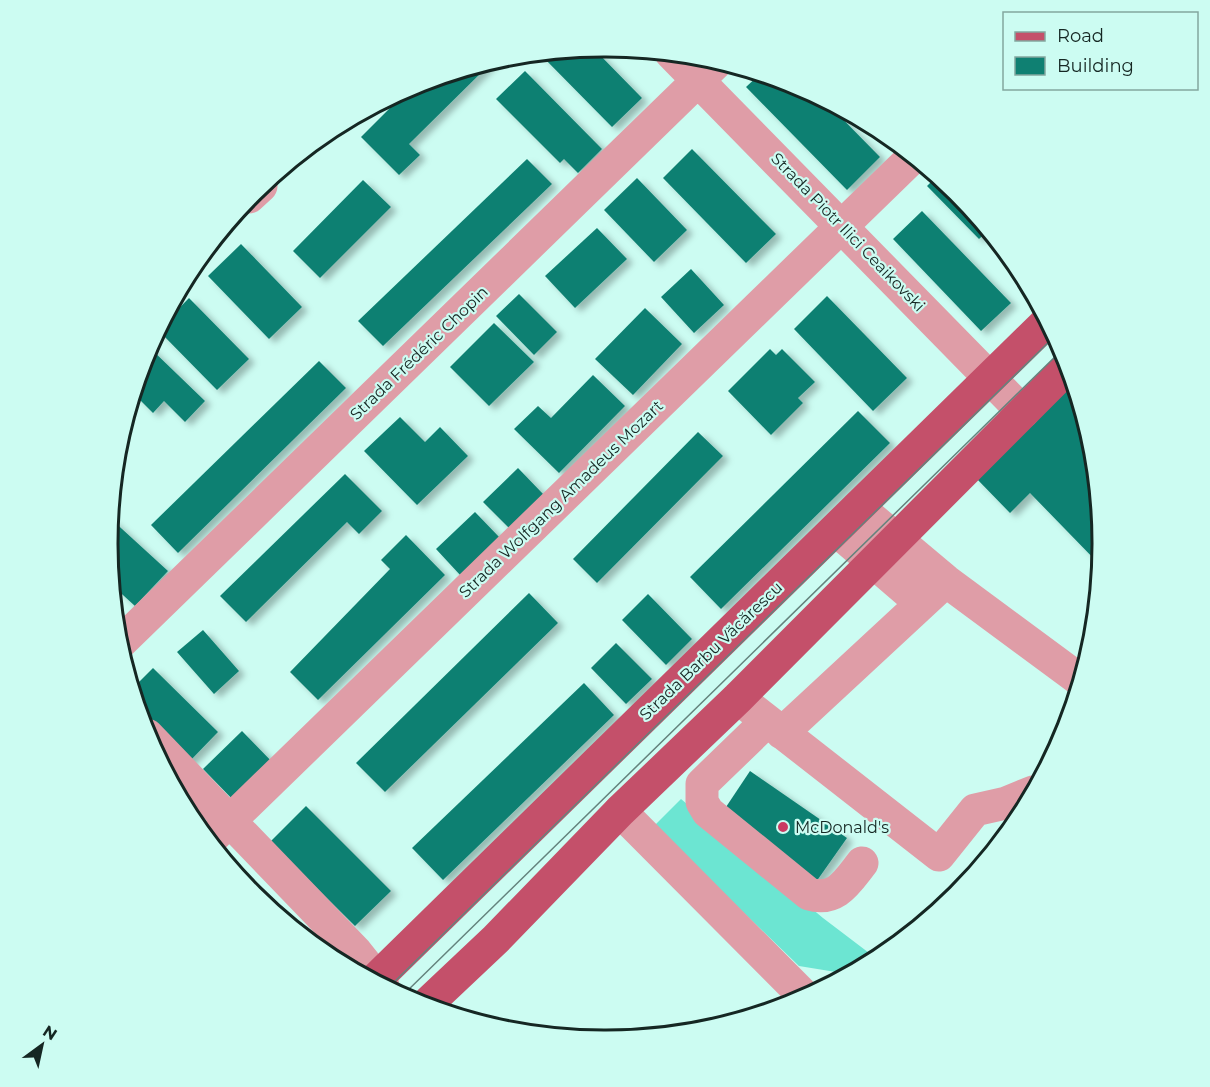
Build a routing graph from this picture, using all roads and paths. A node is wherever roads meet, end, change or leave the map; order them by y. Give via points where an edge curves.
1 (708, 71) edge
2 (907, 163) edge
3 (842, 226) junction
4 (1041, 328) edge
5 (1061, 375) edge
6 (990, 378) junction
7 (1023, 412) junction
8 (847, 519) junction
9 (885, 551) junction
10 (945, 581) junction
11 (921, 603) junction
12 (128, 636) edge
13 (1073, 675) edge
14 (738, 698) junction
15 (775, 727) junction
16 (177, 774) edge
17 (1016, 804) edge
18 (620, 811) junction
19 (220, 830) edge
20 (862, 863) dead end
21 (362, 965) edge
22 (384, 977) edge
23 (798, 990) edge
24 (433, 998) edge

1 - 3 street, Strada Piotr Ilici Ceaikovski
1 - 12 street, Strada Frédéric Chopin
2 - 3 street, Strada Wolfgang Amadeus Mozart
3 - 6 street, Strada Piotr Ilici Ceaikovski
3 - 19 street, Strada Wolfgang Amadeus Mozart
4 - 6 main road, Strada Barbu Văcărescu
5 - 7 main road
6 - 7 street, Strada Piotr Ilici Ceaikovski
6 - 8 main road, Strada Barbu Văcărescu
7 - 9 main road
8 - 9 street
8 - 22 main road, Strada Barbu Văcărescu
9 - 10 street
9 - 11 street
9 - 14 main road
10 - 11 street
10 - 13 street
11 - 15 street
14 - 15 street
14 - 18 main road
15 - 17 street via 939,855 975,810
15 - 20 street via 702,784 702,802 708,812 809,894 834,894
16 - 19 street
18 - 23 street
18 - 24 main road
19 - 21 street

